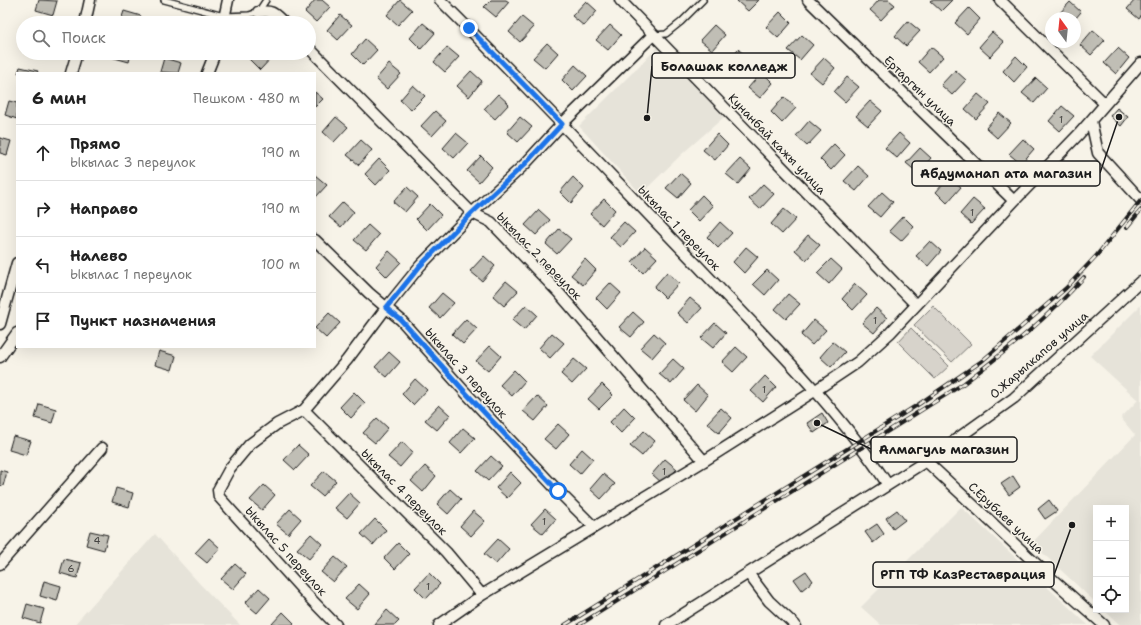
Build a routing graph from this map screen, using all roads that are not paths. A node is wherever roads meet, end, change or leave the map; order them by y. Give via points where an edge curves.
1 (90, 0) edge
2 (164, 0) edge
3 (228, 0) edge
4 (266, 0) edge
5 (440, 0) edge
6 (620, 0) edge
7 (703, 0) edge
8 (808, 0) edge
9 (1000, 0) edge
10 (258, 12) junction
11 (86, 16) edge
12 (212, 16) edge
13 (225, 16) edge
14 (244, 16) edge
15 (277, 16) edge
16 (653, 35) junction
17 (316, 55) edge
18 (75, 60) edge
19 (212, 60) edge
20 (1141, 63) edge
21 (71, 72) edge
22 (207, 72) edge
23 (1105, 104) junction
24 (1091, 121) junction
25 (562, 124) junction
26 (1141, 200) edge
27 (1014, 201) junction
28 (472, 213) junction
29 (316, 241) edge
30 (16, 268) edge
31 (1141, 281) edge
32 (916, 305) junction
33 (386, 308) junction
34 (0, 324) edge
35 (16, 334) edge
36 (0, 357) edge
37 (816, 390) junction
38 (304, 410) junction
39 (102, 448) dead end
40 (704, 461) junction
41 (926, 461) junction
42 (888, 485) junction
43 (594, 527) junction
44 (0, 564) edge
45 (748, 573) junction
46 (482, 596) junction
47 (336, 625) edge
48 (439, 625) edge
49 (666, 625) edge
50 (795, 625) edge
51 (1104, 625) edge

1 - 11 street
2 - 12 lane
3 - 13 street
4 - 10 lane
5 - 25 street, Ыкылас 1 переулок
6 - 16 street, Кунанбай кажы улица
7 - 16 lane via 666,34
8 - 27 street, Ертаргын улица
9 - 23 street
10 - 14 lane
10 - 15 street via 268,11
16 - 25 street
16 - 32 street, Кунанбай кажы улица
17 - 28 street, Ыкылас 2 переулок
18 - 21 street
19 - 22 street
20 - 23 street
23 - 24 street
24 - 26 street via 1098,154
24 - 27 street
25 - 28 street via 525,164
25 - 37 street, Ыкылас 1 переулок
27 - 32 street
28 - 33 street via 420,266
28 - 40 street, Ыкылас 2 переулок via 491,222 558,292
29 - 33 street, Ыкылас 3 переулок
30 - 34 street
31 - 41 street, О.Жарылкапов улица via 1014,398
32 - 37 street via 858,362
33 - 38 street via 347,360
33 - 43 street, Ыкылас 3 переулок via 401,320
35 - 36 street
37 - 40 street
37 - 42 street, Ыкылас 1 переулок via 862,447
38 - 46 street, Ыкылас 4 переулок via 446,552
38 - 47 street, Ыкылас 5 переулок via 277,424 250,444 230,468 218,494
39 - 44 street
40 - 43 street
41 - 42 street, О.Жарылкапов улица
41 - 51 street, С.Ерубаев улица
42 - 45 street, О.Жарылкапов улица
43 - 46 street
45 - 49 street, О.Жарылкапов улица
45 - 50 street via 769,601
46 - 48 street

